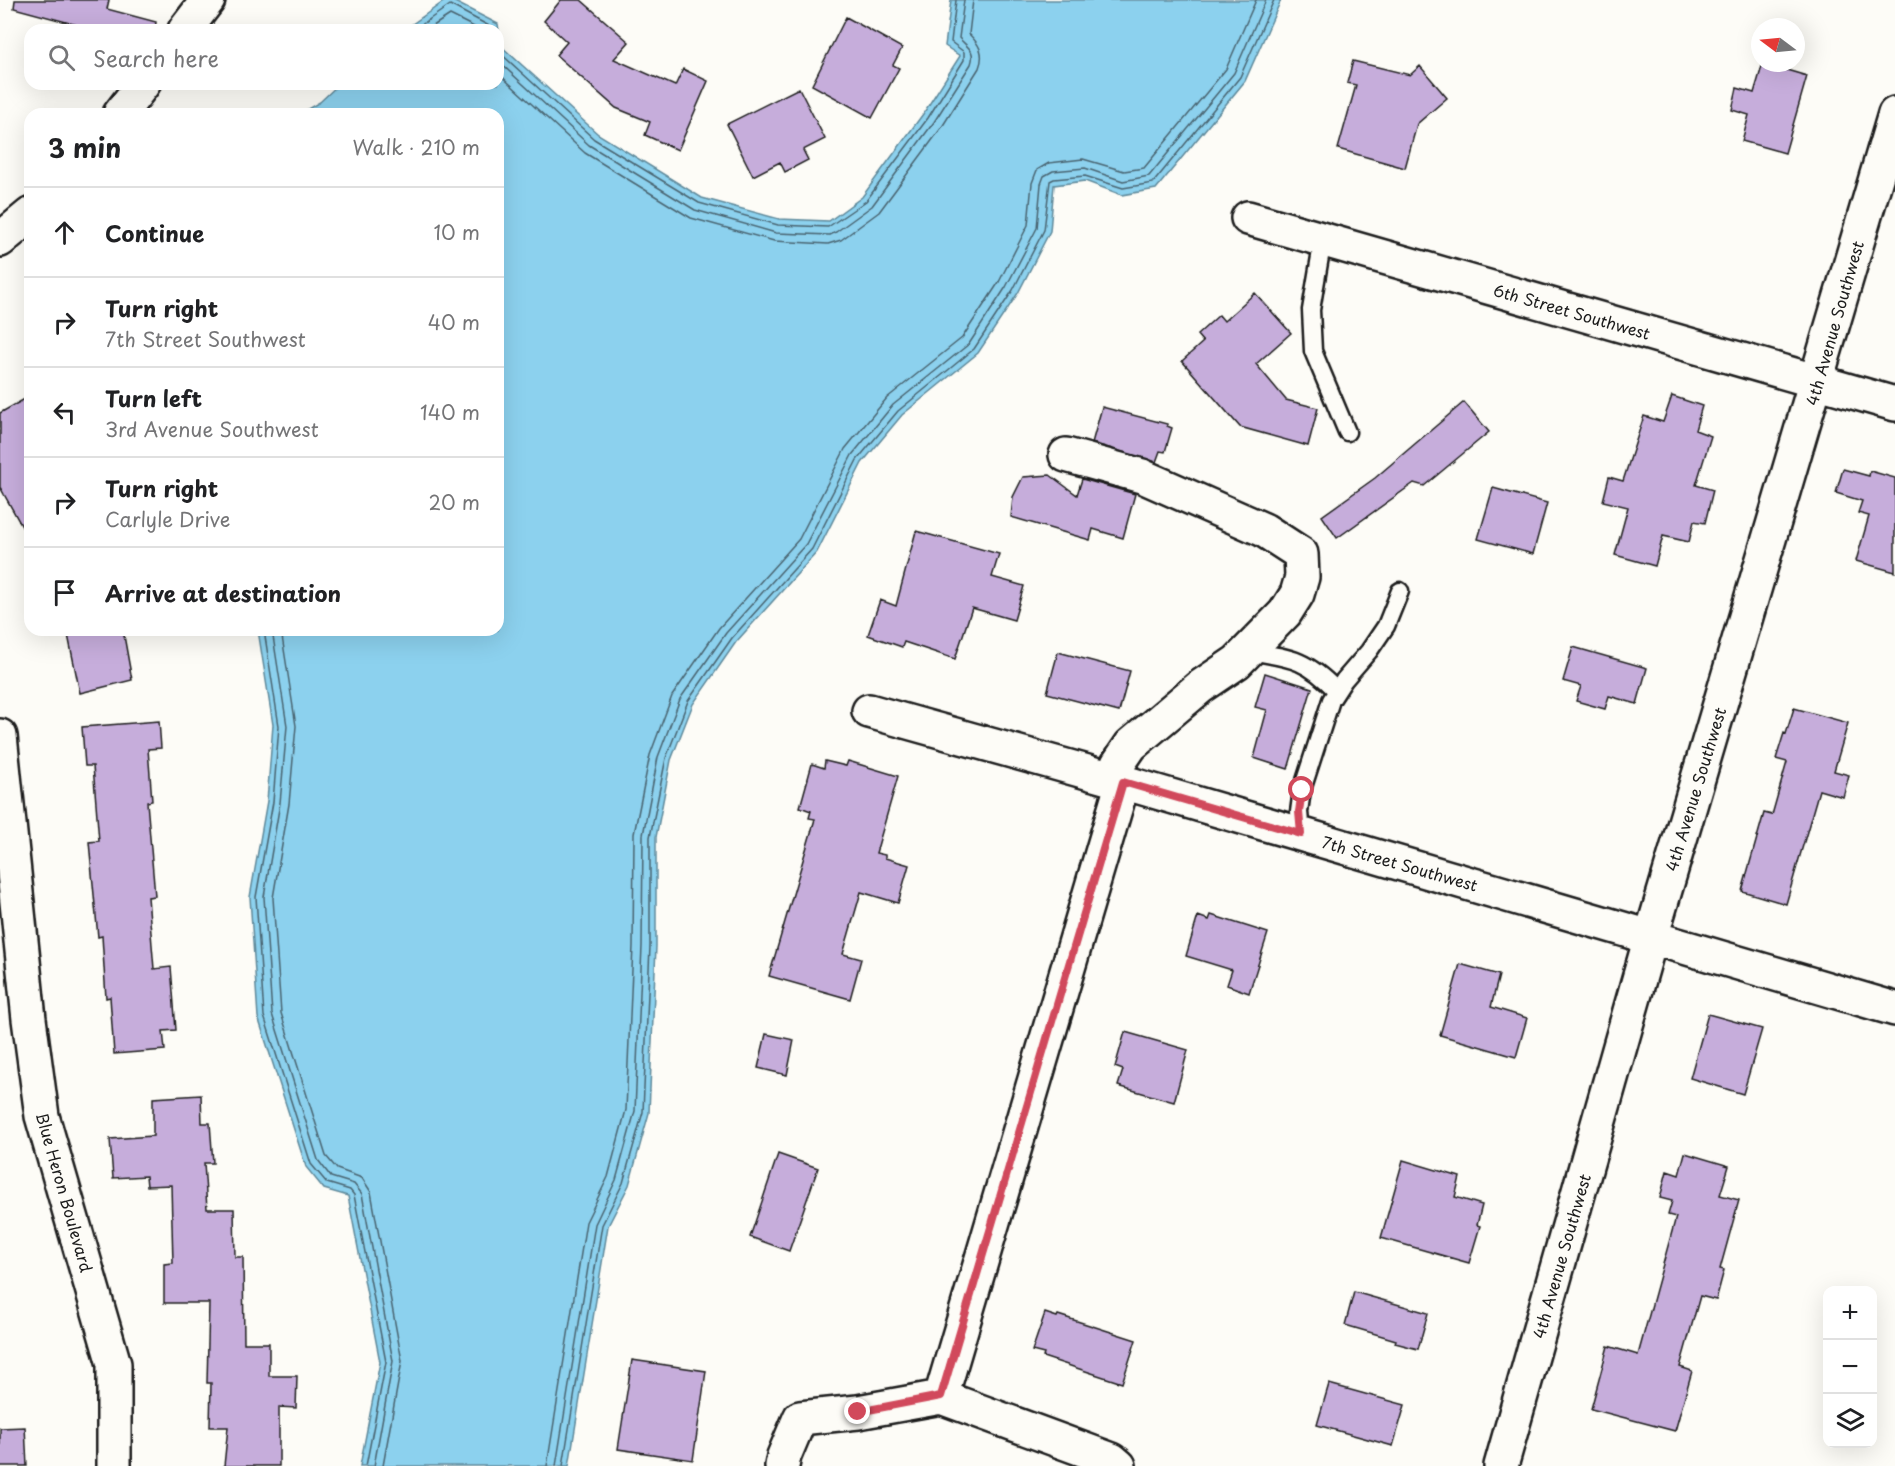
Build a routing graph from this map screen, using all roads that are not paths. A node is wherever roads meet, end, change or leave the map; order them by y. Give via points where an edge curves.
1 (208, 0) edge
2 (190, 24) edge
3 (138, 90) edge
4 (125, 108) edge
5 (1895, 114) edge
6 (1248, 218) dead end
7 (24, 220) edge
8 (1323, 239) junction
9 (0, 240) edge
10 (1817, 382) junction
11 (1895, 404) edge
12 (1347, 432) dead end
13 (1066, 455) dead end
14 (1400, 591) dead end
15 (1249, 651) junction
16 (1337, 691) junction
17 (869, 711) dead end
18 (0, 736) edge
19 (1118, 781) junction
20 (1301, 834) junction
21 (1651, 937) junction
22 (1895, 1009) edge
23 (941, 1396) junction
24 (1508, 1464) edge
25 (114, 1466) edge
26 (782, 1466) edge
27 (1119, 1466) edge

1 - 2 street
3 - 4 street
5 - 10 street, 4th Avenue Southwest
6 - 8 street, 6th Street Southwest
7 - 9 street
8 - 10 street, 6th Street Southwest
8 - 12 lane via 1311,310 1313,351
10 - 11 street, 6th Street Southwest
10 - 21 street, 4th Avenue Southwest
13 - 15 street via 1142,476 1264,530 1301,554 1302,577 1297,594 1285,613
14 - 16 lane via 1386,626
15 - 16 lane via 1301,662
15 - 19 street via 1131,745 1118,764
16 - 20 lane via 1302,790
17 - 19 street, 7th Street Southwest
18 - 25 street, Blue Heron Boulevard via 42,1116 114,1364
19 - 20 street, 7th Street Southwest
19 - 23 street
20 - 21 street, 7th Street Southwest
21 - 22 street, 7th Street Southwest
21 - 24 street, 4th Avenue Southwest
23 - 26 street via 858,1412 800,1418
23 - 27 street via 1112,1460

